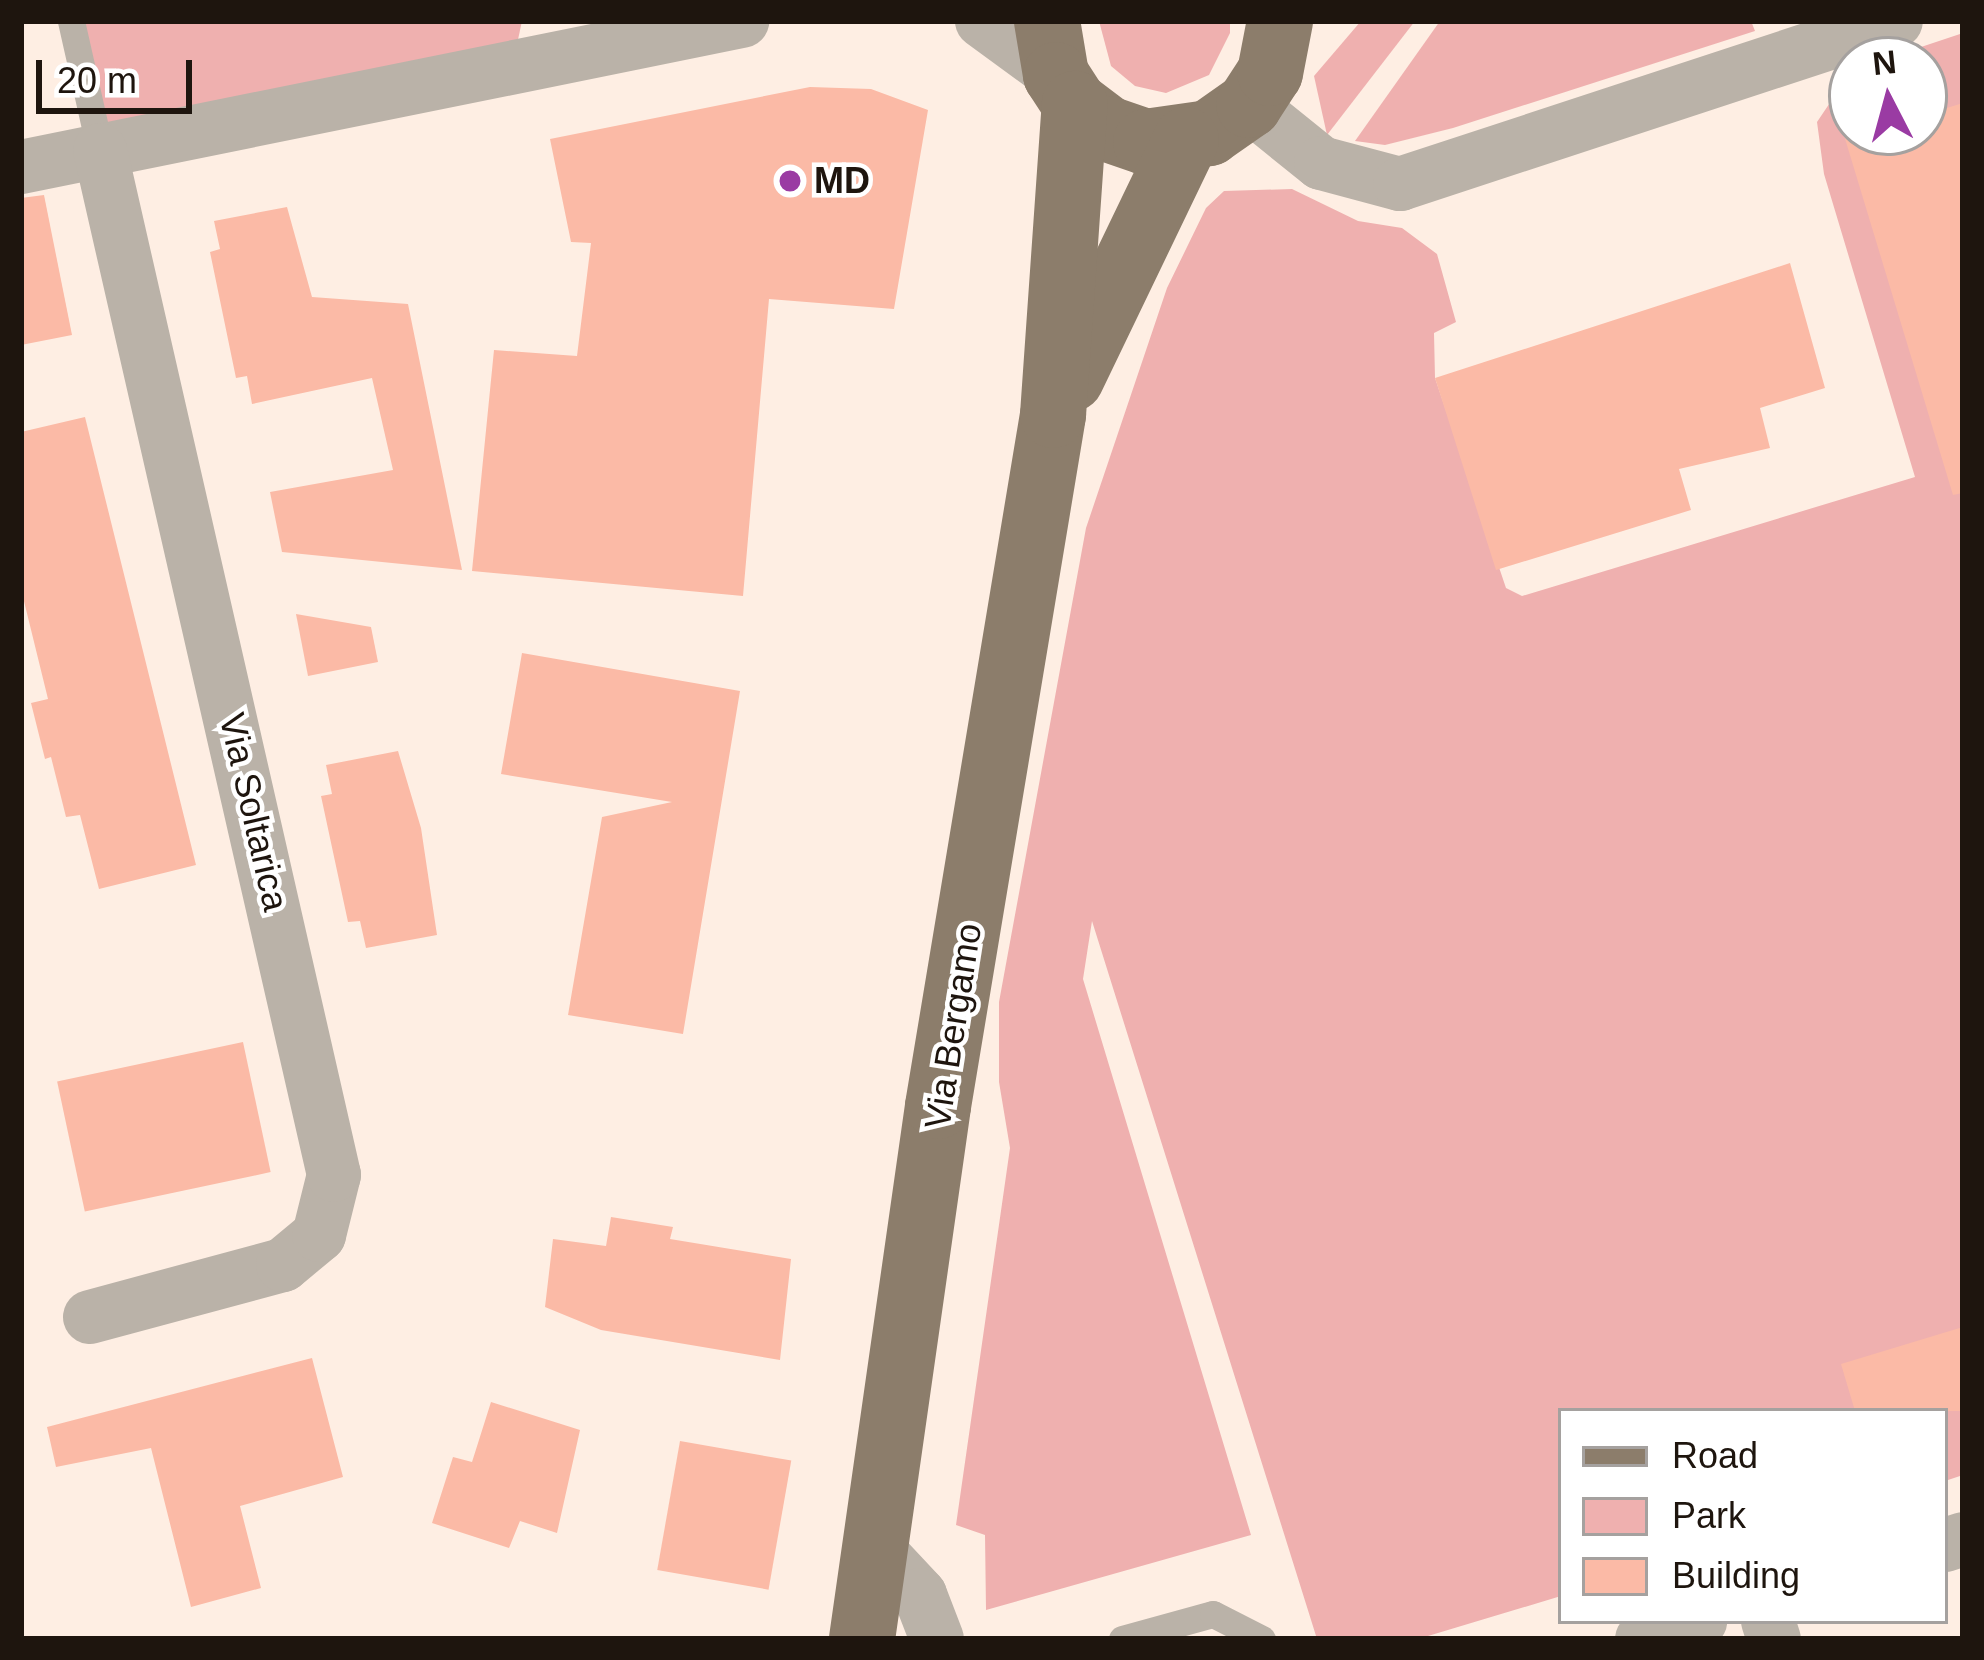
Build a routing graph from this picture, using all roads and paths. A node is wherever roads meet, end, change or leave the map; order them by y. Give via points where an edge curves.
1 (71, 21) edge
2 (742, 21) edge
3 (982, 21) edge
4 (1896, 21) edge
5 (1288, 26) edge
6 (516, 46) edge
7 (1059, 67) edge
8 (1249, 105) junction
9 (1186, 140) junction
10 (100, 150) junction
11 (21, 167) edge
12 (1053, 415) junction
13 (90, 1317) dead end
14 (877, 1549) junction
15 (1690, 1624) edge
16 (862, 1639) edge
17 (937, 1639) edge
18 (1122, 1639) edge
19 (1262, 1639) edge
20 (1642, 1639) edge

1 - 10 lane
2 - 6 street
3 - 7 street
4 - 8 street via 1400,184 1321,163
5 - 8 main road
6 - 10 street
7 - 9 main road via 1127,136
7 - 12 main road, Via Bergamo
8 - 9 main road
9 - 12 main road, Via Bergamo
10 - 11 street
10 - 13 street, Via Soltarica via 334,1175 319,1235 284,1265
12 - 14 main road, Via Bergamo via 938,1106
14 - 16 main road, Via Bergamo
14 - 17 street via 920,1595
15 - 20 street
18 - 19 lane via 1214,1614

